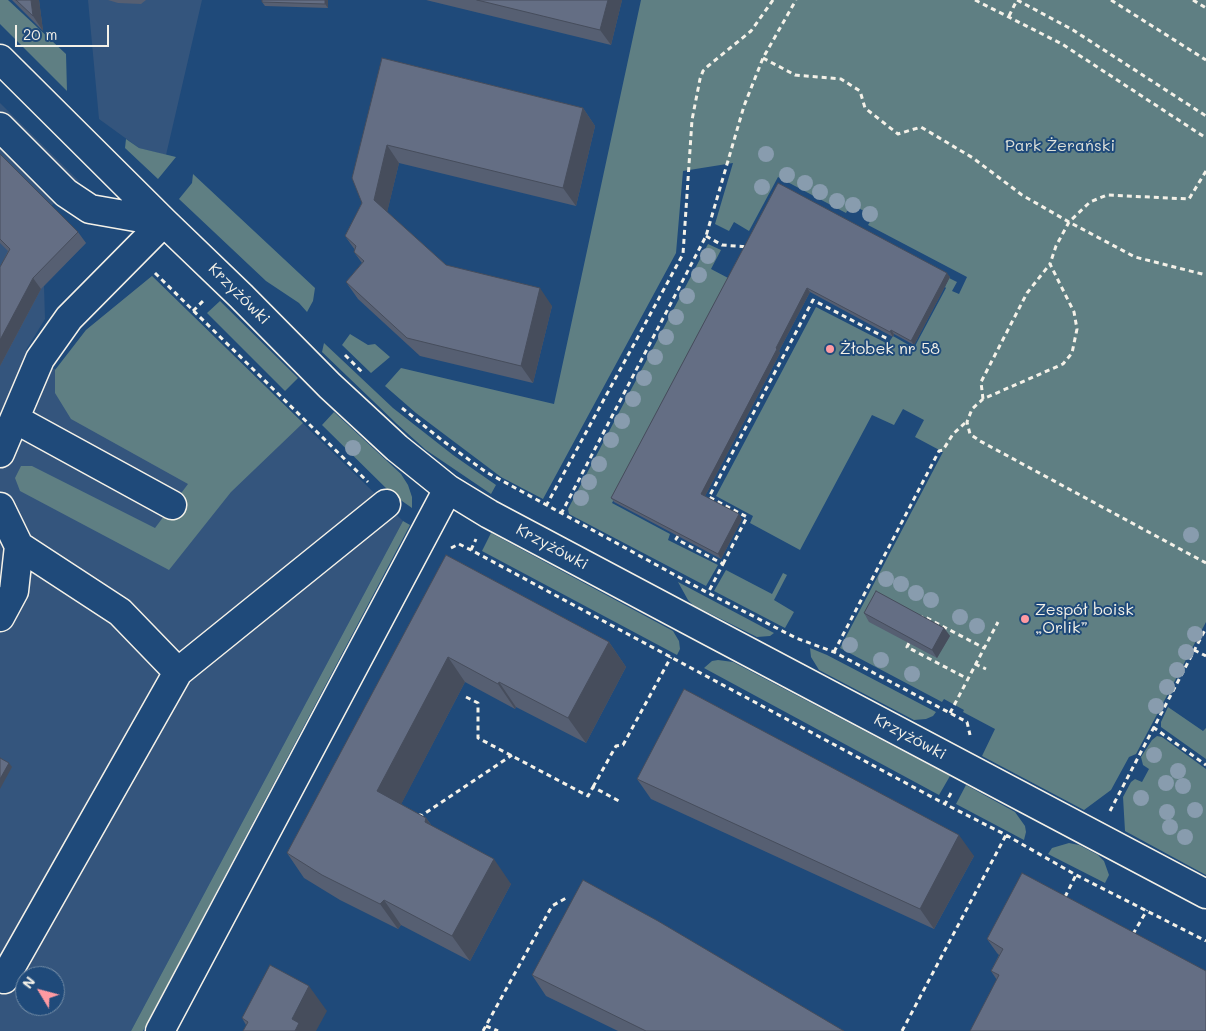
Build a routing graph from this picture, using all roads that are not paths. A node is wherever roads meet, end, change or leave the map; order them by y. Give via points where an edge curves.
1 (0, 58) edge
2 (0, 127) edge
3 (164, 222) junction
4 (14, 419) junction
5 (0, 453) edge
6 (448, 489) junction
7 (379, 494) road end
8 (172, 505) dead end
9 (0, 507) edge
10 (19, 546) junction
11 (0, 617) edge
12 (178, 672) junction
13 (1206, 894) edge
14 (4, 979) dead end
15 (160, 1031) edge

1 - 3 street, Krzyżówki
2 - 3 street via 66,193 90,208
3 - 4 street via 70,318 40,359
3 - 6 street, Krzyżówki via 330,386 397,448
4 - 5 street
4 - 8 street
6 - 13 street, Krzyżówki via 489,514
6 - 15 street
7 - 12 street
9 - 10 street
10 - 11 street via 14,591
10 - 12 street via 120,612
12 - 14 street

